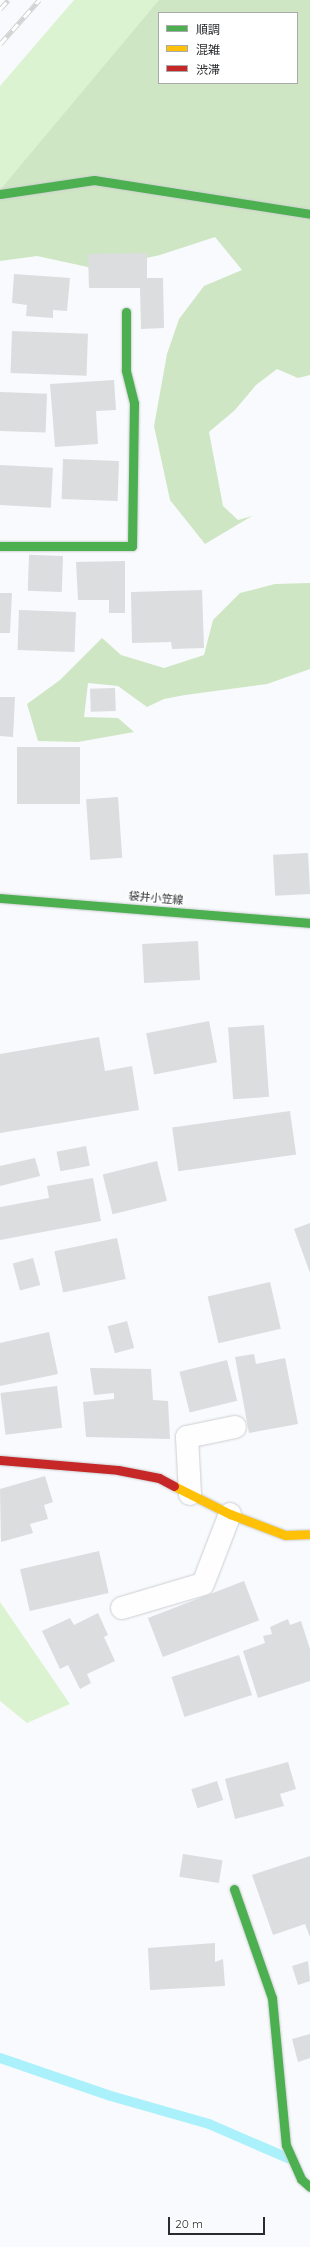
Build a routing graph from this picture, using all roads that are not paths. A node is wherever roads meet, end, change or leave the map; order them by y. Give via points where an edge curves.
1 (0, 194) edge
2 (310, 214) edge
3 (126, 312) dead end
4 (0, 546) edge
5 (0, 898) edge
6 (310, 923) edge
7 (236, 1427) dead end
8 (0, 1460) edge
9 (190, 1494) junction
10 (230, 1514) junction
11 (310, 1534) edge
12 (122, 1608) dead end
13 (234, 1888) dead end
14 (310, 2187) edge

1 - 2 street via 94,180
3 - 4 street via 126,370 134,403 132,546
5 - 6 street, 袋井小笠線
7 - 9 street via 187,1437
8 - 9 street via 118,1470 159,1478
9 - 10 street
10 - 11 street via 285,1535
10 - 12 street via 202,1584
13 - 14 street via 272,1998 286,2144 301,2179

